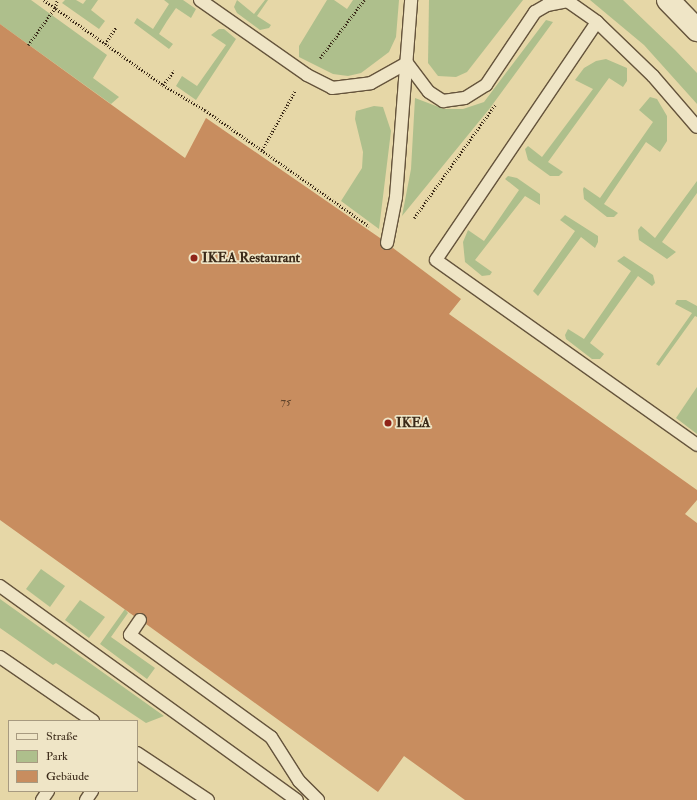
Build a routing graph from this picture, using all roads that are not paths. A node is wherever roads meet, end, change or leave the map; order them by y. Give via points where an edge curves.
1 (200, 0) edge
2 (411, 0) edge
3 (668, 0) edge
4 (567, 1) edge
5 (597, 22) junction
6 (697, 30) edge
7 (407, 63) junction
8 (697, 127) edge
9 (387, 243) dead end
10 (697, 445) edge
11 (0, 586) edge
12 (140, 620) dead end
13 (0, 657) edge
14 (92, 720) edge
15 (138, 754) edge
16 (208, 800) edge
17 (297, 800) edge
18 (318, 800) edge

1 - 7 lane via 307,75 332,88 371,83
2 - 7 lane
3 - 6 main road
4 - 5 lane
4 - 7 lane via 546,5 535,12 486,85 465,98 443,101 429,92
5 - 8 lane via 653,76
5 - 10 lane via 436,260
7 - 9 lane via 396,197
11 - 17 lane
12 - 18 lane via 130,635 271,737 299,781
13 - 14 lane
15 - 16 lane

